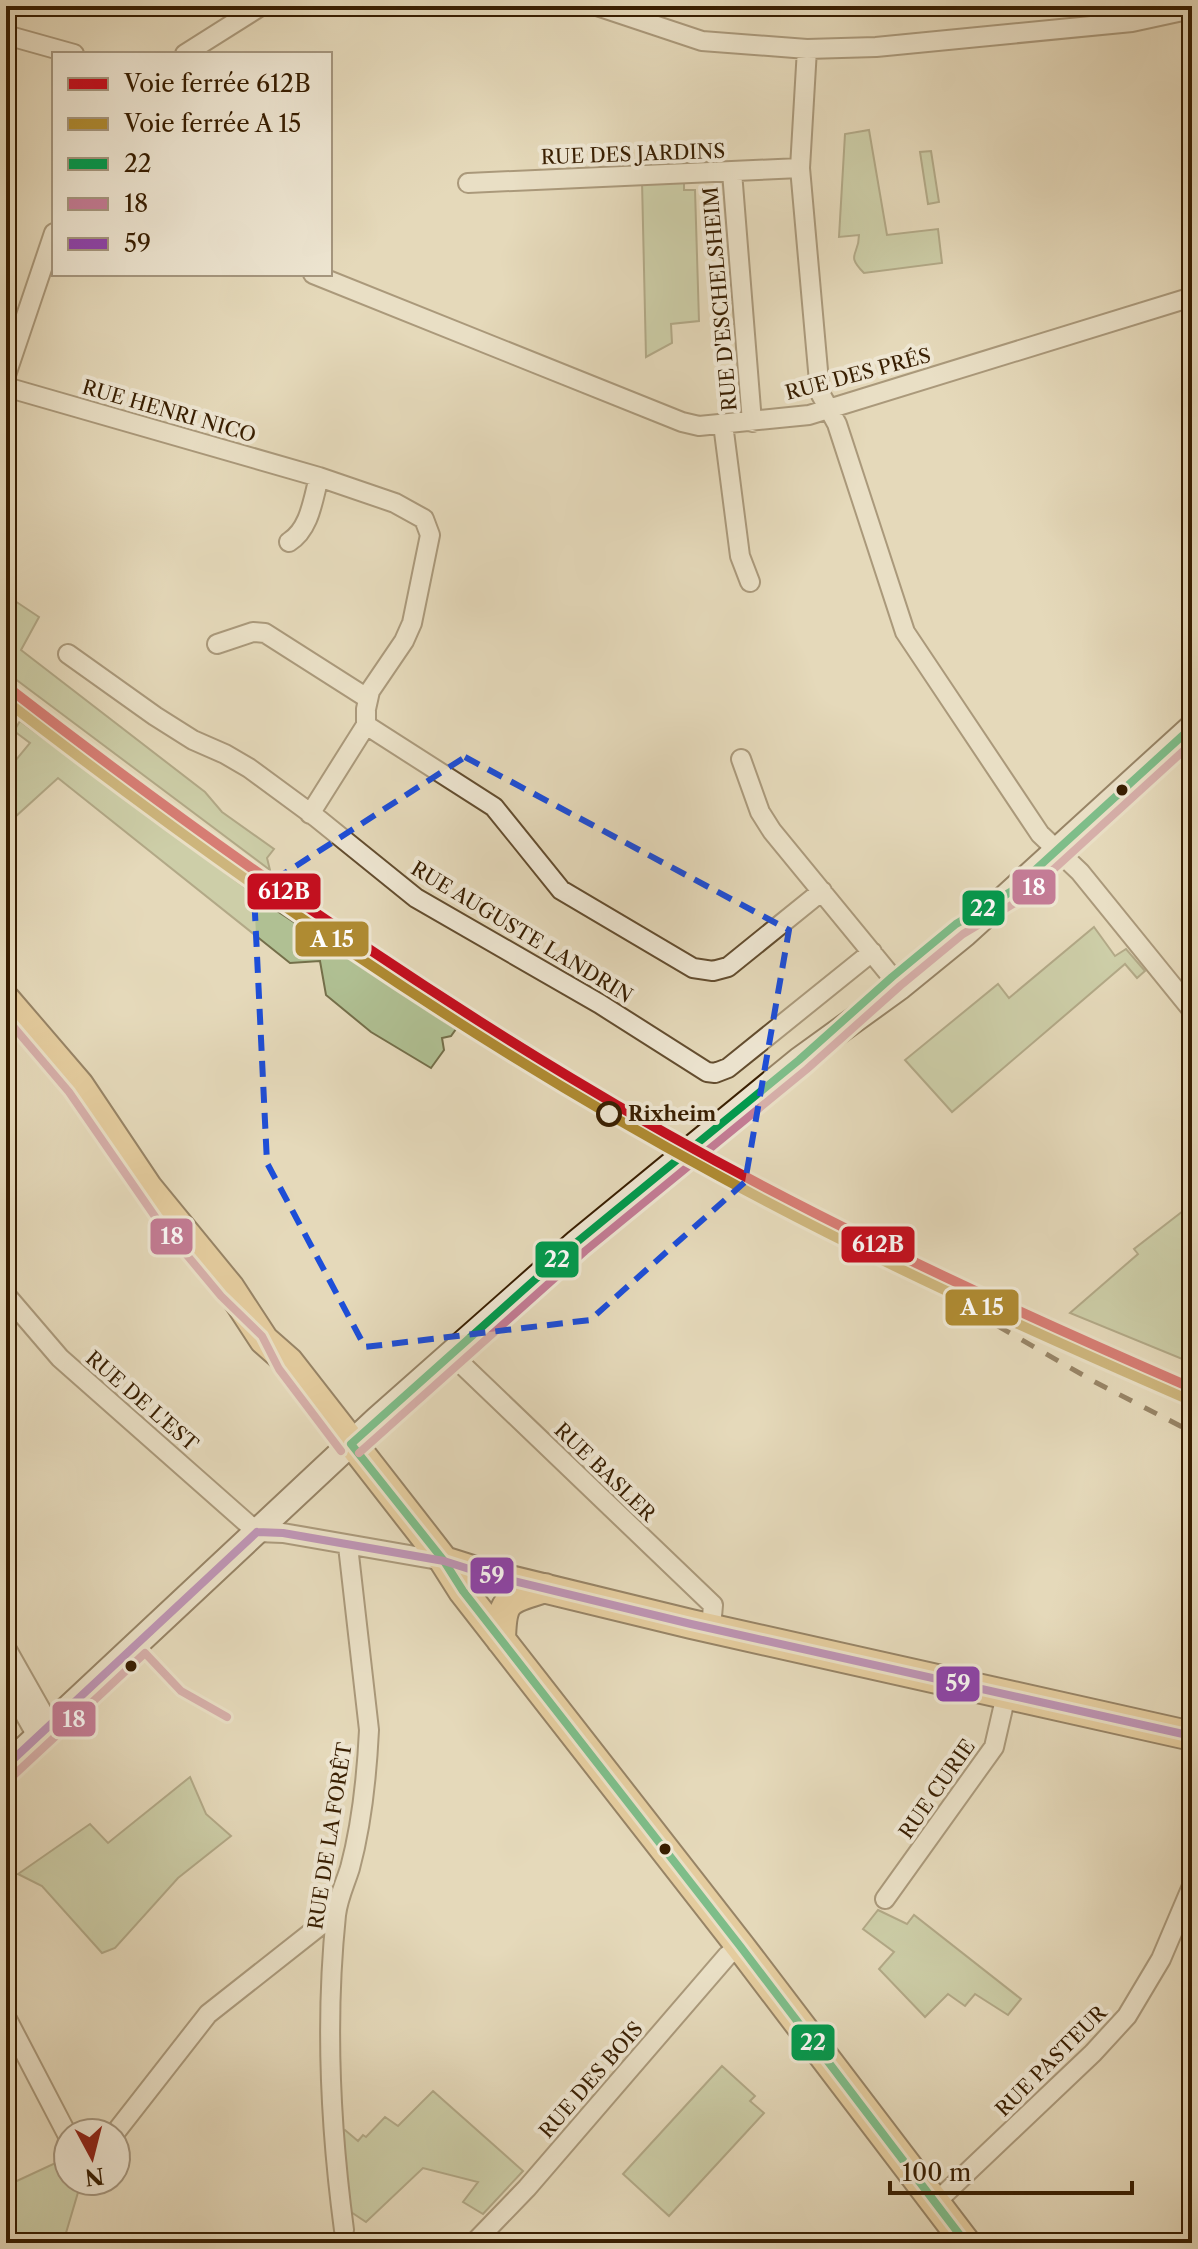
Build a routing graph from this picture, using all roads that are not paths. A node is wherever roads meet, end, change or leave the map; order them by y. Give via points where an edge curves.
1 (261, 6) edge
2 (597, 6) edge
3 (1192, 9) edge
4 (6, 35) edge
5 (807, 49) junction
6 (67, 52) edge
7 (188, 52) edge
8 (800, 168) junction
9 (732, 172) junction
10 (468, 183) dead end
11 (52, 238) edge
12 (318, 276) edge
13 (1192, 297) edge
14 (11, 338) edge
15 (6, 375) edge
16 (6, 387) edge
17 (828, 409) junction
18 (752, 422) junction
19 (723, 424) junction
20 (319, 477) junction
21 (289, 542) dead end
22 (750, 582) dead end
23 (217, 644) dead end
24 (68, 654) dead end
25 (367, 698) junction
26 (366, 725) junction
27 (1192, 727) edge
28 (741, 759) dead end
29 (310, 814) junction
30 (1058, 852) junction
31 (822, 891) junction
32 (872, 952) junction
33 (896, 982) junction
34 (6, 1000) edge
35 (1192, 1010) edge
36 (6, 1295) edge
37 (451, 1354) junction
38 (351, 1444) junction
39 (257, 1532) junction
40 (348, 1546) junction
41 (444, 1561) junction
42 (545, 1588) junction
43 (711, 1628) junction
44 (501, 1640) junction
45 (6, 1648) edge
46 (6, 1681) edge
47 (1006, 1695) junction
48 (43, 1730) junction
49 (1192, 1736) edge
50 (6, 1766) edge
51 (1192, 1886) edge
52 (885, 1899) dead end
53 (336, 1913) junction
54 (740, 1946) junction
55 (6, 2017) edge
56 (12, 2043) edge
57 (57, 2117) edge
58 (128, 2117) edge
59 (935, 2203) junction
60 (344, 2230) dead end
61 (474, 2243) edge
62 (966, 2243) edge

1 - 7 street
2 - 5 street via 702,41
3 - 5 street via 1117,23
4 - 6 street
5 - 8 street
8 - 9 street, RUE DES JARDINS
8 - 17 street via 820,393
9 - 10 street, RUE DES JARDINS
9 - 18 street, RUE D'ESCHELSHEIM
11 - 14 street
12 - 19 street, RUE DES PRÉS via 682,422
13 - 17 street, RUE DES PRÉS
14 - 15 street
16 - 20 street, RUE HENRI NICO
17 - 18 street, RUE DES PRÉS
17 - 30 street via 905,632 1040,834
18 - 19 street, RUE DES PRÉS
19 - 22 street via 740,556
20 - 21 street via 305,527
20 - 25 street, RUE HENRI NICO via 414,511 429,530 408,633
23 - 25 street via 265,633
24 - 29 street, RUE AUGUSTE LANDRIN via 193,740 239,762
25 - 26 street
26 - 29 street
26 - 31 street via 494,807 561,890 693,968 728,967
27 - 30 main road
28 - 31 street via 760,812
29 - 32 street, RUE AUGUSTE LANDRIN via 416,898 707,1072 728,1068
30 - 33 main road via 1012,891 956,924
30 - 35 street
31 - 32 street
32 - 33 street
33 - 37 main road via 614,1211
34 - 38 main road via 79,1085 148,1188 230,1288 271,1328 289,1362
36 - 39 street, RUE DE L'EST via 60,1358
37 - 38 main road
37 - 43 street, RUE BASLER via 713,1605
38 - 39 main road
38 - 41 main road
39 - 40 street
39 - 48 main road
40 - 41 street
40 - 53 street, RUE DE LA FORÊT via 369,1730 350,1867
41 - 42 main road
41 - 44 main road
42 - 43 main road
42 - 44 main road via 512,1599 502,1614
43 - 47 main road
44 - 54 main road
45 - 48 street
46 - 48 street
47 - 49 main road
47 - 52 street, RUE CURIE via 994,1747
48 - 50 main road
51 - 59 street, RUE PASTEUR via 1161,1959 1127,2016
53 - 58 street via 208,2014
53 - 60 street, RUE DE LA FORÊT via 329,2082
54 - 59 main road
54 - 61 street, RUE DES BOIS
55 - 56 street
56 - 57 street
59 - 62 main road

